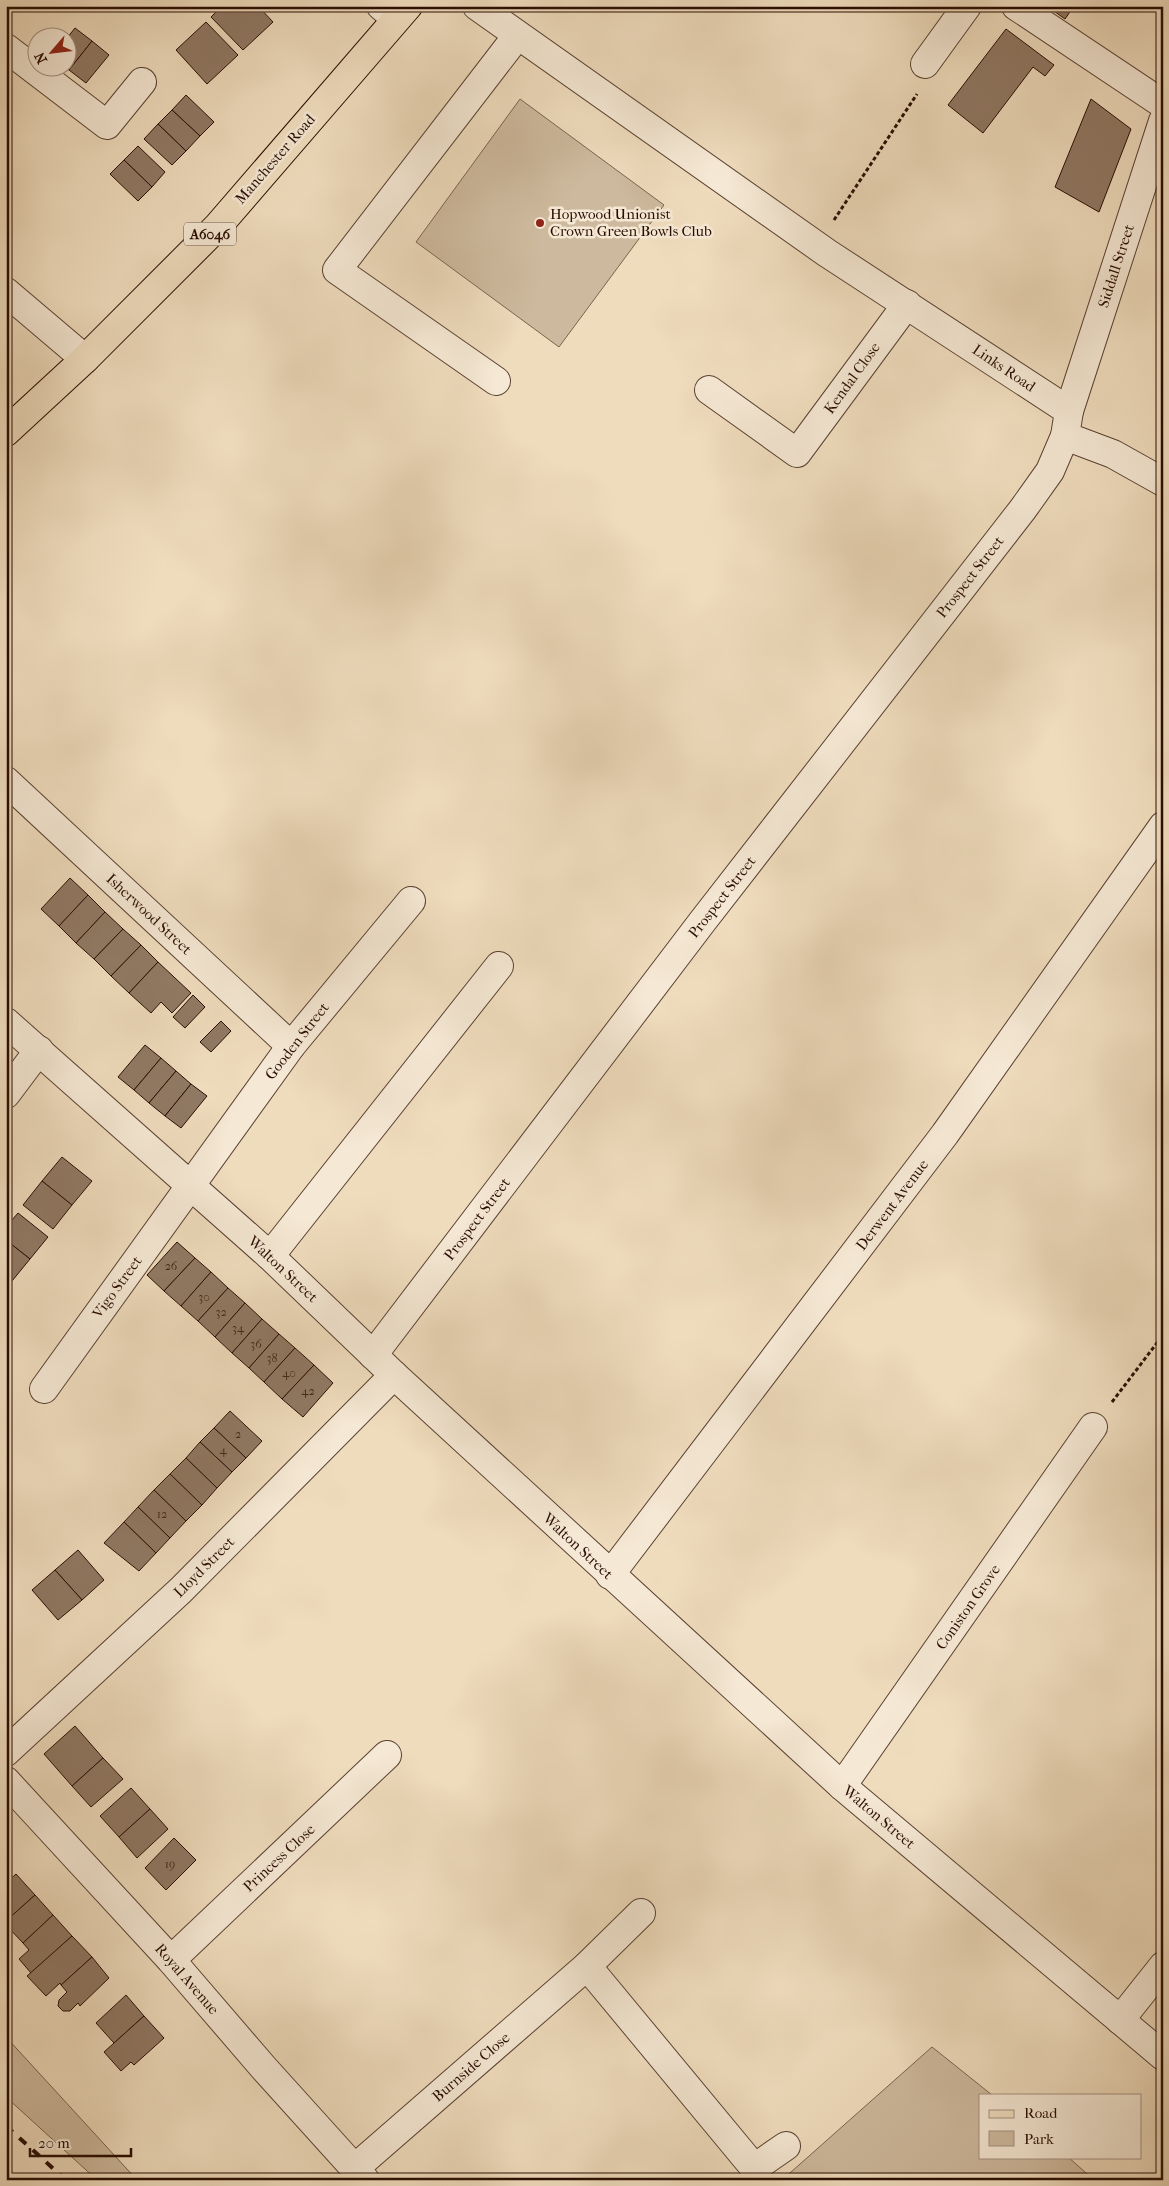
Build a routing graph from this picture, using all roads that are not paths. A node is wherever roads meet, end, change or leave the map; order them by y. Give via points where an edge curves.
1 (477, 6) edge
2 (967, 6) edge
3 (1016, 6) edge
4 (395, 10) edge
5 (518, 36) junction
6 (6, 48) edge
7 (925, 64) road end
8 (142, 82) dead end
9 (1163, 104) edge
10 (1163, 120) edge
11 (6, 292) edge
12 (907, 304) junction
13 (85, 359) junction
14 (496, 381) dead end
15 (709, 390) dead end
16 (1067, 424) junction
17 (6, 432) edge
18 (1163, 482) edge
19 (6, 781) edge
20 (1163, 826) edge
21 (410, 901) dead end
22 (499, 966) dead end
23 (6, 1022) edge
24 (291, 1046) junction
25 (39, 1050) junction
26 (6, 1094) edge
27 (190, 1186) junction
28 (270, 1256) junction
29 (373, 1355) junction
30 (394, 1375) junction
31 (44, 1389) dead end
32 (1093, 1428) road end
33 (610, 1576) junction
34 (6, 1752) edge
35 (386, 1755) dead end
36 (6, 1781) edge
37 (842, 1786) junction
38 (641, 1913) dead end
39 (171, 1960) junction
40 (587, 1966) junction
41 (1163, 1966) edge
42 (1120, 2020) junction
43 (1163, 2056) edge
44 (786, 2146) dead end
45 (360, 2174) edge

1 - 5 street, Links Road
2 - 7 street
3 - 9 street
4 - 13 main road, Manchester Road / A6046 via 218,226
5 - 12 street, Links Road via 822,249
5 - 14 street via 337,270
6 - 8 street via 106,125
10 - 16 street, Siddall Street
11 - 13 street
12 - 15 street, Kendal Close via 797,453
12 - 16 street, Links Road
13 - 17 main road, Manchester Road / A6046
16 - 18 street, Links Road
16 - 29 street, Prospect Street via 1050,471 1023,510 702,922
19 - 24 street, Isherwood Street
20 - 33 street, Derwent Avenue via 945,1134
21 - 24 street, Gooden Street
22 - 28 street
23 - 25 street, Walton Street
24 - 27 street, Gooden Street
25 - 26 street
25 - 27 street, Walton Street
27 - 28 street, Walton Street
27 - 31 street, Vigo Street
28 - 29 street, Walton Street
29 - 30 street, Walton Street
30 - 33 street, Walton Street
30 - 34 street, Lloyd Street via 182,1590
32 - 37 street, Coniston Grove
33 - 37 street, Walton Street
35 - 39 street, Princess Close
36 - 39 street, Royal Avenue
37 - 42 street, Walton Street
38 - 40 street, Burnside Close
39 - 45 street, Royal Avenue
40 - 44 street via 751,2164 760,2164
40 - 45 street, Burnside Close
41 - 42 street
42 - 43 street, Walton Street

